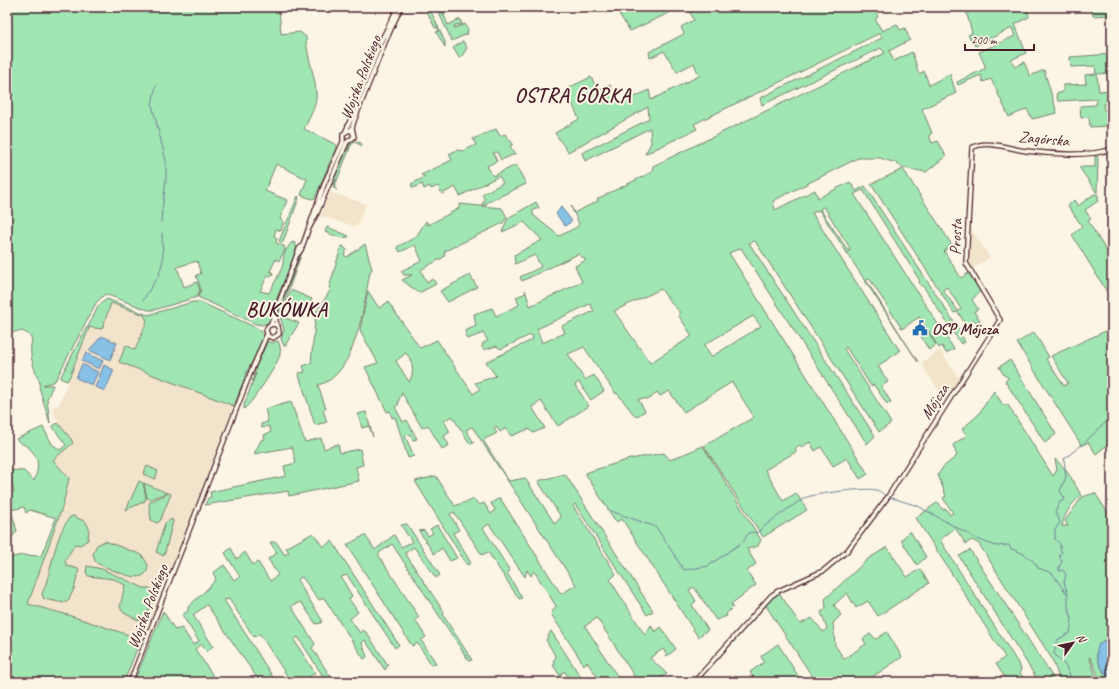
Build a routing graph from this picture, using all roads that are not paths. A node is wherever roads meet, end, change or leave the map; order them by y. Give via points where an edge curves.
1 (398, 7) edge
2 (401, 7) edge
3 (346, 131) junction
4 (354, 133) junction
5 (343, 136) junction
6 (348, 140) junction
7 (974, 146) joint
8 (1112, 149) edge
9 (308, 230) junction
10 (276, 313) junction
11 (1000, 320) joint
12 (271, 324) junction
13 (278, 326) junction
14 (267, 334) junction
15 (272, 338) junction
16 (262, 348) junction
17 (130, 682) edge
18 (694, 682) edge

1 - 3 main road, Wojska Polskiego via 381,41
2 - 4 main road, Wojska Polskiego via 354,121
3 - 4 main road
3 - 5 main road
4 - 6 main road via 353,138
5 - 6 main road
5 - 9 main road, Wojska Polskiego via 343,142
6 - 9 main road, Wojska Polskiego
7 - 8 main road, Zagórska via 996,145 1028,151 1096,154
7 - 11 main road, Prosta via 966,263
9 - 10 main road, Wojska Polskiego
10 - 12 main road, Wojska Polskiego
10 - 13 main road, Wojska Polskiego
11 - 18 main road, Mójcza via 887,497 854,543 835,563 819,574 771,596
12 - 13 main road
12 - 14 main road via 266,328
13 - 15 main road via 278,334
14 - 15 main road
14 - 16 main road, Wojska Polskiego
15 - 16 main road, Wojska Polskiego
16 - 17 main road, Wojska Polskiego via 210,474

